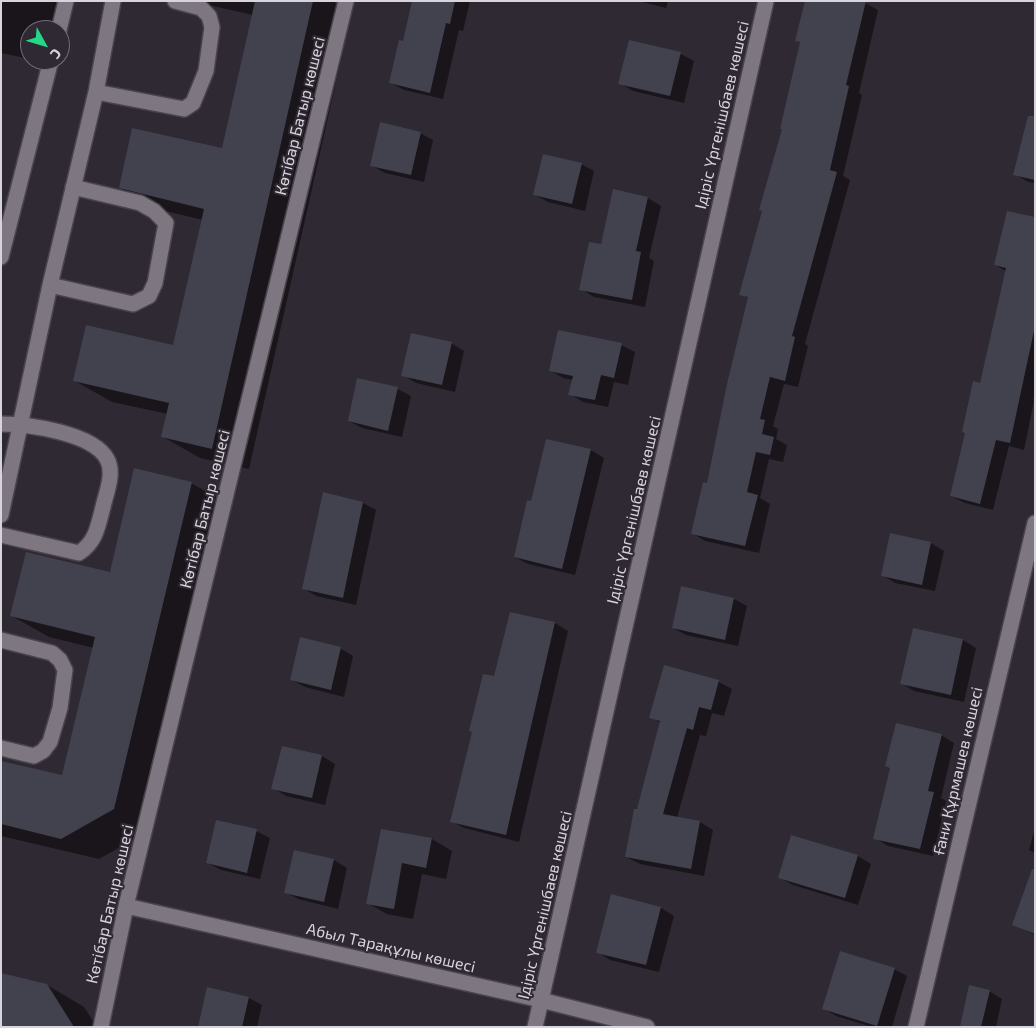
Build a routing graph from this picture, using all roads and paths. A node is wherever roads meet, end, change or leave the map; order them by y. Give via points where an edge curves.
1 (66, 1) edge
2 (113, 1) edge
3 (175, 1) edge
4 (346, 1) edge
5 (766, 1) edge
6 (61, 20) edge
7 (48, 70) edge
8 (96, 92) junction
9 (74, 187) junction
10 (1, 257) edge
11 (50, 285) junction
12 (1, 424) edge
13 (21, 424) junction
14 (1, 515) edge
15 (1035, 522) edge
16 (1, 535) edge
17 (1, 640) edge
18 (1, 748) edge
19 (126, 906) junction
20 (541, 1000) junction
21 (101, 1027) edge
22 (535, 1027) edge
23 (647, 1027) edge
24 (916, 1027) edge

1 - 6 street
2 - 8 street
3 - 8 street via 201,8 209,16 212,27 206,71 194,103 184,109
4 - 19 street, Көтібар Батыр көшесі
5 - 20 street, Ідіріс Үргенішбаев көшесі
7 - 10 street
8 - 9 street
9 - 11 street
9 - 11 street via 140,203 166,223 155,284 149,296 134,304
11 - 13 street
12 - 13 street
13 - 14 street
13 - 16 street via 82,438 100,449 108,460 110,478 95,537 79,553
15 - 24 street, Ғани Құрмашев көшесі
17 - 18 street via 52,652 65,670 60,708 50,742 43,751 34,756
19 - 20 street, Абыл Тарақұлы көшесі
19 - 21 street, Көтібар Батыр көшесі
20 - 22 street, Ідіріс Үргенішбаев көшесі
20 - 23 street, Абыл Тарақұлы көшесі

